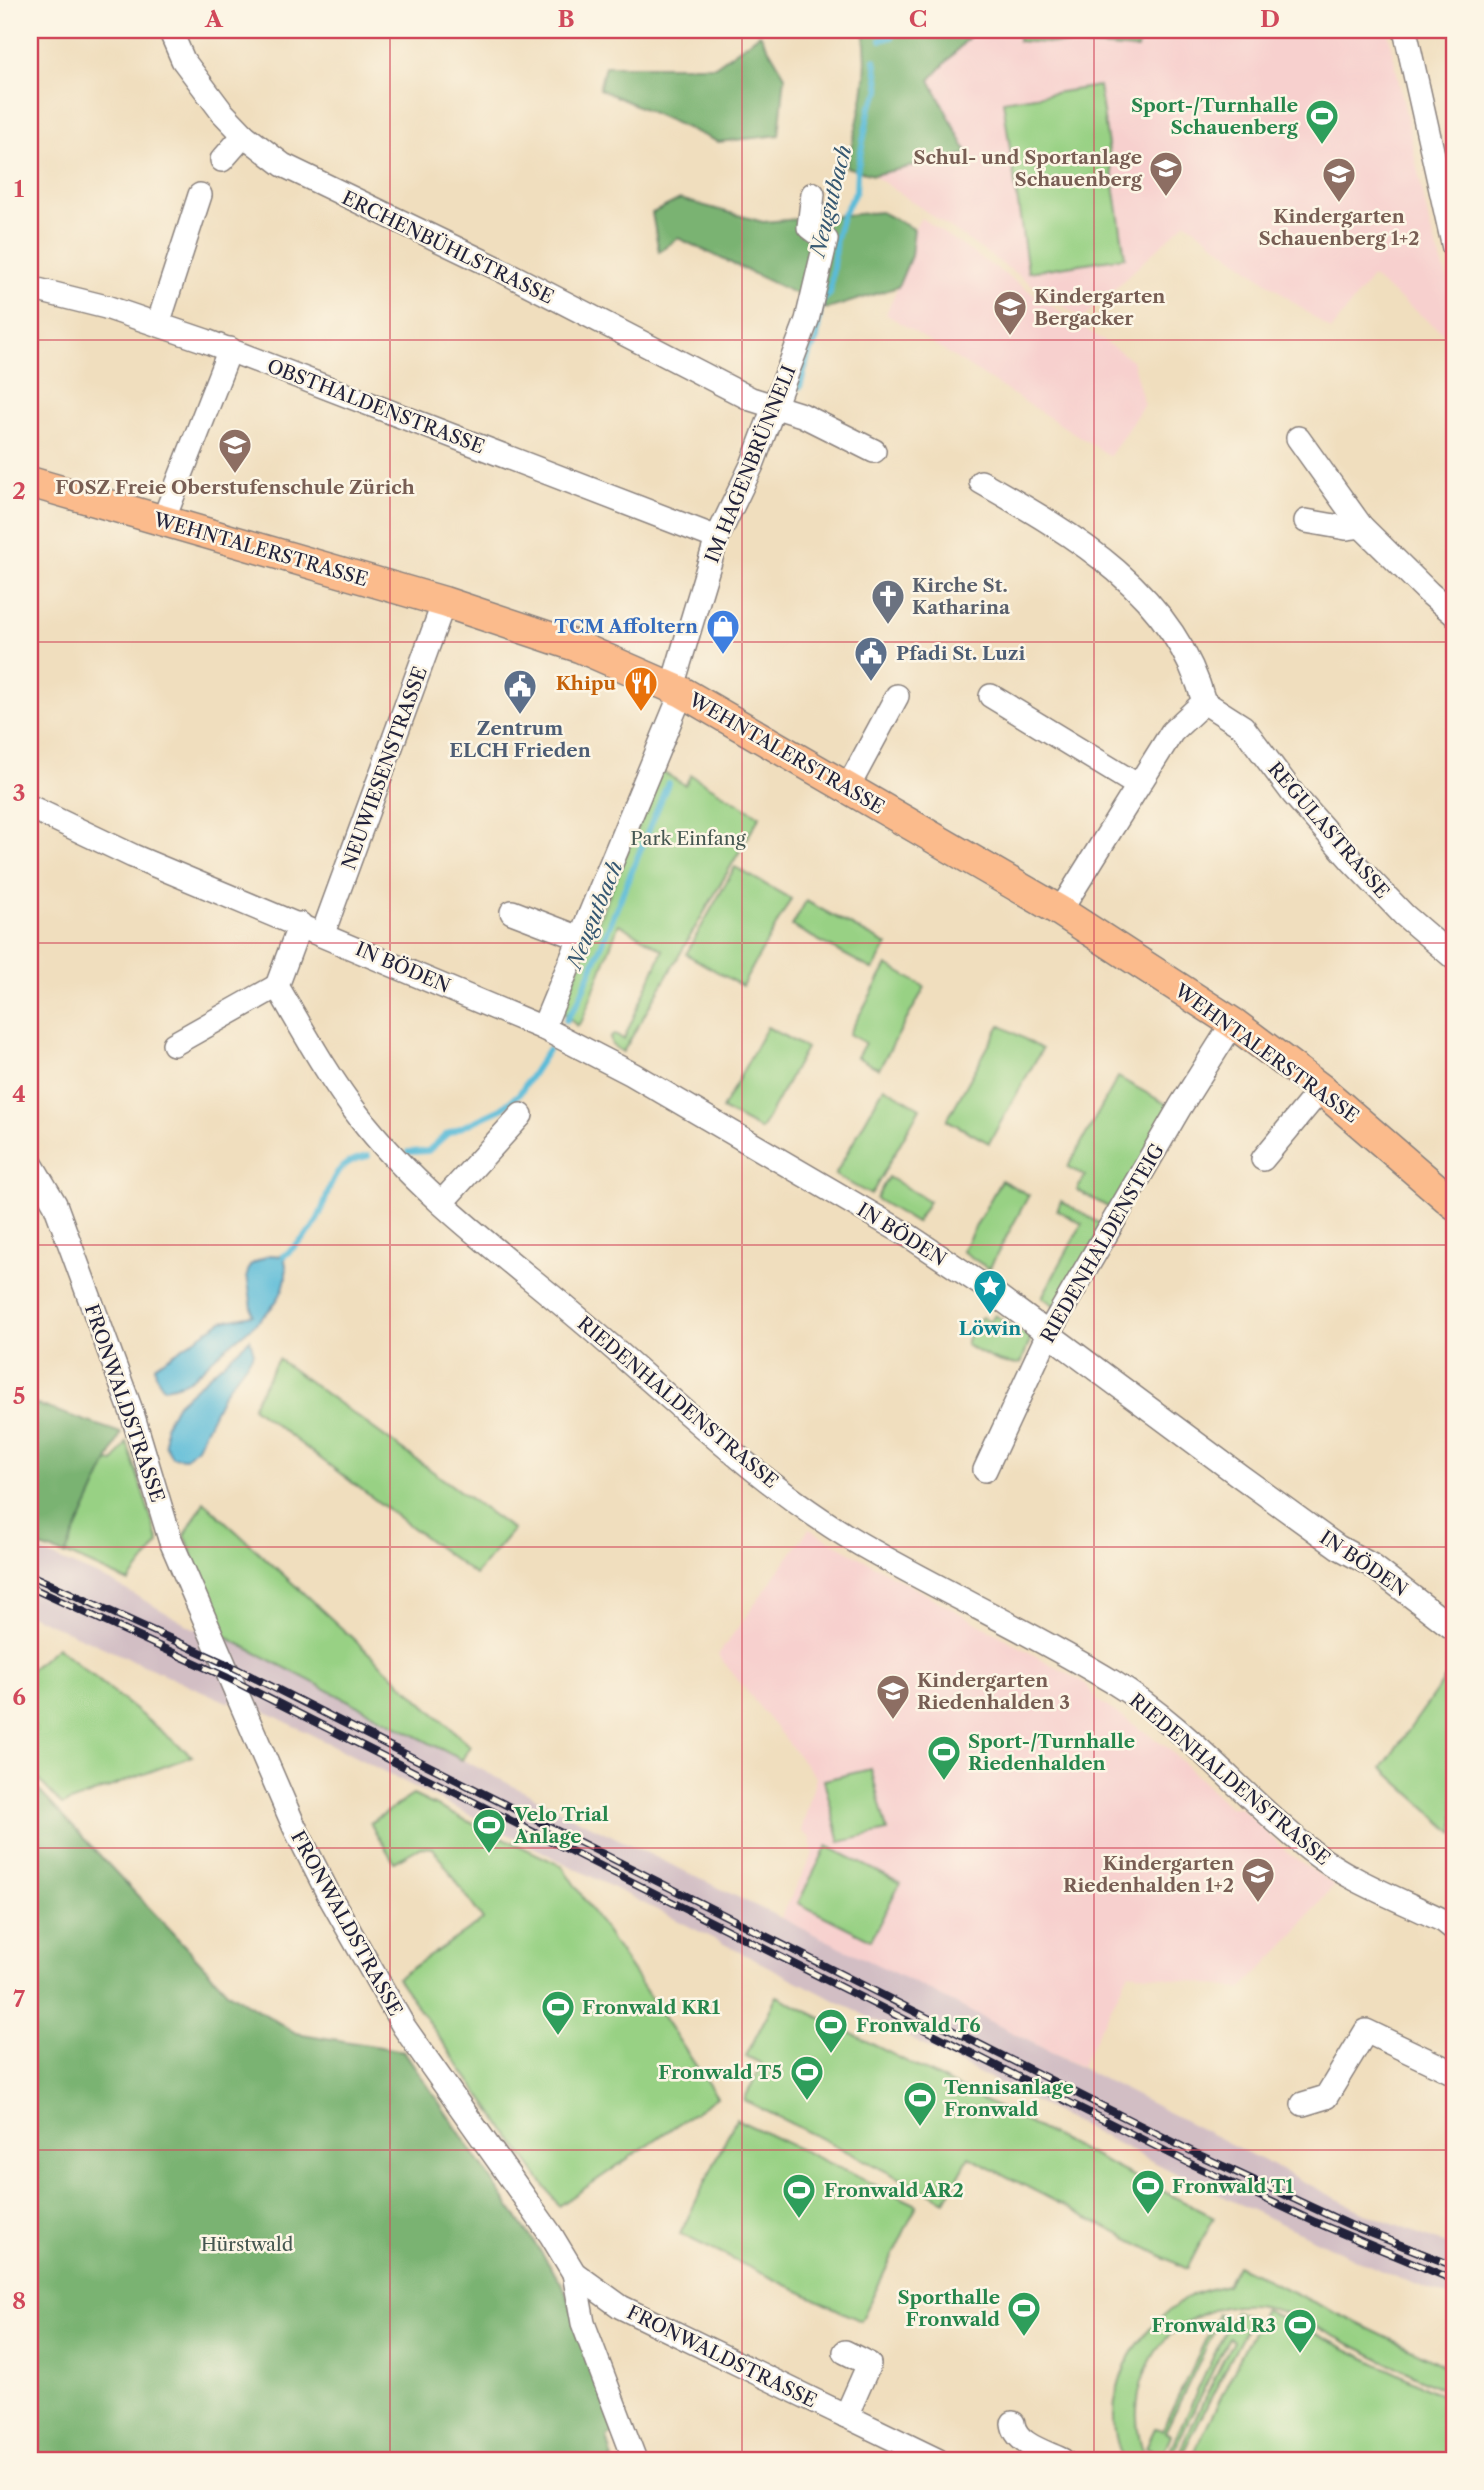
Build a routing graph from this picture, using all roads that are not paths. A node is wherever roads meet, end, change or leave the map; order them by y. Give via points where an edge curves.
1 (170, 30) edge
2 (1405, 30) edge
3 (244, 135) junction
4 (222, 160) dead end
5 (813, 194) dead end
6 (200, 195) dead end
7 (1454, 248) edge
8 (30, 288) edge
9 (158, 324) junction
10 (230, 349) junction
11 (775, 408) junction
12 (1298, 438) dead end
13 (874, 451) dead end
14 (30, 482) edge
15 (981, 482) dead end
16 (163, 521) junction
17 (1307, 521) dead end
18 (1361, 526) junction
19 (717, 538) junction
20 (444, 602) junction
21 (1454, 614) edge
22 (677, 690) junction
23 (897, 696) dead end
24 (991, 696) dead end
25 (1204, 702) junction
26 (1137, 785) junction
27 (848, 788) junction
28 (30, 807) edge
29 (1060, 911) junction
30 (512, 912) dead end
31 (300, 924) junction
32 (323, 933) junction
33 (580, 938) junction
34 (1454, 958) edge
35 (277, 986) junction
36 (1233, 1023) junction
37 (543, 1028) junction
38 (174, 1044) dead end
39 (1321, 1089) junction
40 (520, 1115) dead end
41 (1263, 1159) dead end
42 (30, 1163) edge
43 (442, 1202) junction
44 (1454, 1204) edge
45 (1049, 1332) junction
46 (985, 1471) dead end
47 (1454, 1629) edge
48 (1454, 1929) edge
49 (1454, 2073) edge
50 (1303, 2104) dead end
51 (574, 2273) junction
52 (845, 2352) dead end
53 (837, 2412) junction
54 (1013, 2423) dead end
55 (635, 2460) edge
56 (937, 2460) edge
57 (1062, 2460) edge

1 - 3 street, ERCHENBÜHLSTRASSE via 196,79
2 - 7 street
3 - 4 street
3 - 11 street, ERCHENBÜHLSTRASSE via 283,165 326,188
5 - 11 street, IM HAGENBRÜNNELI via 809,227 826,240 807,320
6 - 9 street
8 - 9 street, OBSTHALDENSTRASSE
9 - 10 street, OBSTHALDENSTRASSE
10 - 16 street
10 - 19 street, OBSTHALDENSTRASSE
11 - 13 street, ERCHENBÜHLSTRASSE via 802,415
11 - 19 street, IM HAGENBRÜNNELI
12 - 18 street
14 - 16 main road, WEHNTALERSTRASSE
15 - 25 street via 1058,525 1144,596 1177,638 1195,670
16 - 20 main road, WEHNTALERSTRASSE
17 - 18 street
18 - 21 street
19 - 22 street, IM HAGENBRÜNNELI
20 - 22 main road, WEHNTALERSTRASSE via 579,647
20 - 32 street, NEUWIESENSTRASSE
22 - 27 main road, WEHNTALERSTRASSE
22 - 33 street, IM HAGENBRÜNNELI
23 - 27 street
24 - 26 street
25 - 26 street via 1172,732
25 - 34 street, REGULASTRASSE via 1243,727 1352,861
26 - 29 street
27 - 29 main road, WEHNTALERSTRASSE
28 - 31 street via 133,856
29 - 36 main road, WEHNTALERSTRASSE
30 - 33 street
31 - 32 street, IN BÖDEN
31 - 35 street
32 - 37 street, IN BÖDEN
33 - 37 street, IM HAGENBRÜNNELI
35 - 38 street
35 - 43 street, RIEDENHALDENSTRASSE via 358,1115
36 - 39 main road, WEHNTALERSTRASSE
36 - 45 street, RIEDENHALDENSTEIG
37 - 45 street, IN BÖDEN via 632,1073 909,1236
39 - 41 street
39 - 44 main road, WEHNTALERSTRASSE
40 - 43 street
42 - 51 street, FRONWALDSTRASSE via 55,1203 132,1413 170,1539 294,1826 404,2027
43 - 48 street, RIEDENHALDENSTRASSE via 755,1470 808,1510 859,1543 1115,1683 1170,1724 1311,1851
45 - 46 street, RIEDENHALDENSTEIG
45 - 47 street, IN BÖDEN
49 - 50 street via 1366,2031 1326,2097
51 - 53 street, FRONWALDSTRASSE via 621,2307
51 - 55 street via 583,2323
52 - 53 street via 869,2364
53 - 56 street, FRONWALDSTRASSE
54 - 57 street via 1023,2441

